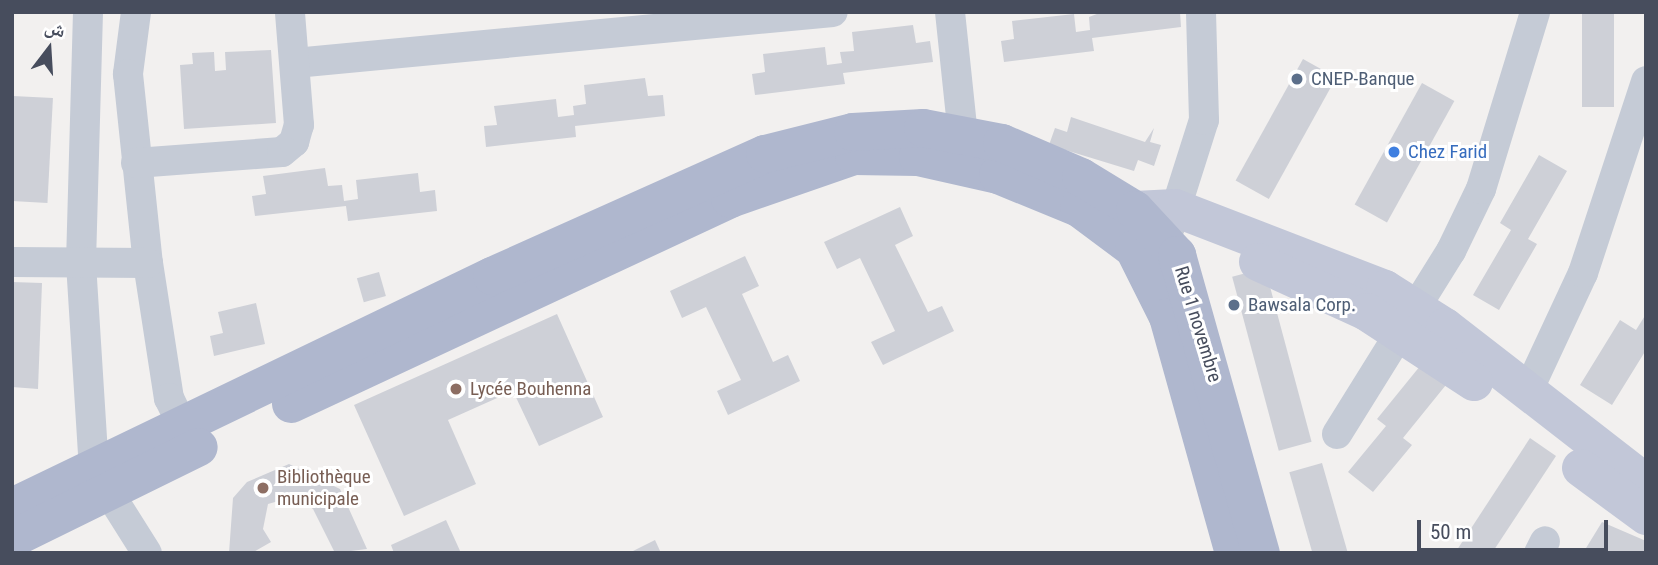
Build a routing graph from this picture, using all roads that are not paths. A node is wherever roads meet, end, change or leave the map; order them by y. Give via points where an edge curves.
1 (88, 12) edge
2 (136, 12) edge
3 (290, 12) edge
4 (833, 12) edge
5 (950, 12) edge
6 (1201, 12) edge
7 (1535, 12) edge
8 (649, 22) edge
9 (295, 63) junction
10 (1646, 81) edge
11 (965, 150) junction
12 (136, 163) junction
13 (1146, 226) junction
14 (12, 262) edge
15 (81, 263) junction
16 (148, 263) junction
17 (1406, 320) junction
18 (1527, 393) junction
19 (1338, 434) dead end
20 (189, 439) junction
21 (101, 483) junction
22 (1642, 499) edge
23 (12, 507) edge
24 (12, 538) edge
25 (147, 553) edge
26 (1234, 553) edge
27 (1261, 553) edge

1 - 15 street
2 - 12 street via 128,74
3 - 9 street
4 - 8 street
5 - 11 street
6 - 13 street via 1204,120
7 - 17 street via 1481,189
8 - 9 street
9 - 12 street via 299,125 282,152
10 - 18 street via 1583,273
11 - 13 main road, Rue 1 novembre via 1081,177
11 - 20 main road, Rue 1 novembre via 853,132 765,154 492,276
12 - 16 street
13 - 17 main road via 1340,270
13 - 26 main road, Rue 1 novembre
13 - 27 main road, Rue 1 novembre via 1177,255 1192,294
14 - 15 street
15 - 16 street
15 - 21 street
16 - 20 street via 169,398
17 - 18 main road
17 - 19 street
17 - 22 main road via 1446,359
18 - 22 main road
20 - 21 main road, Rue 1 novembre
21 - 23 main road
21 - 24 main road
21 - 25 street

